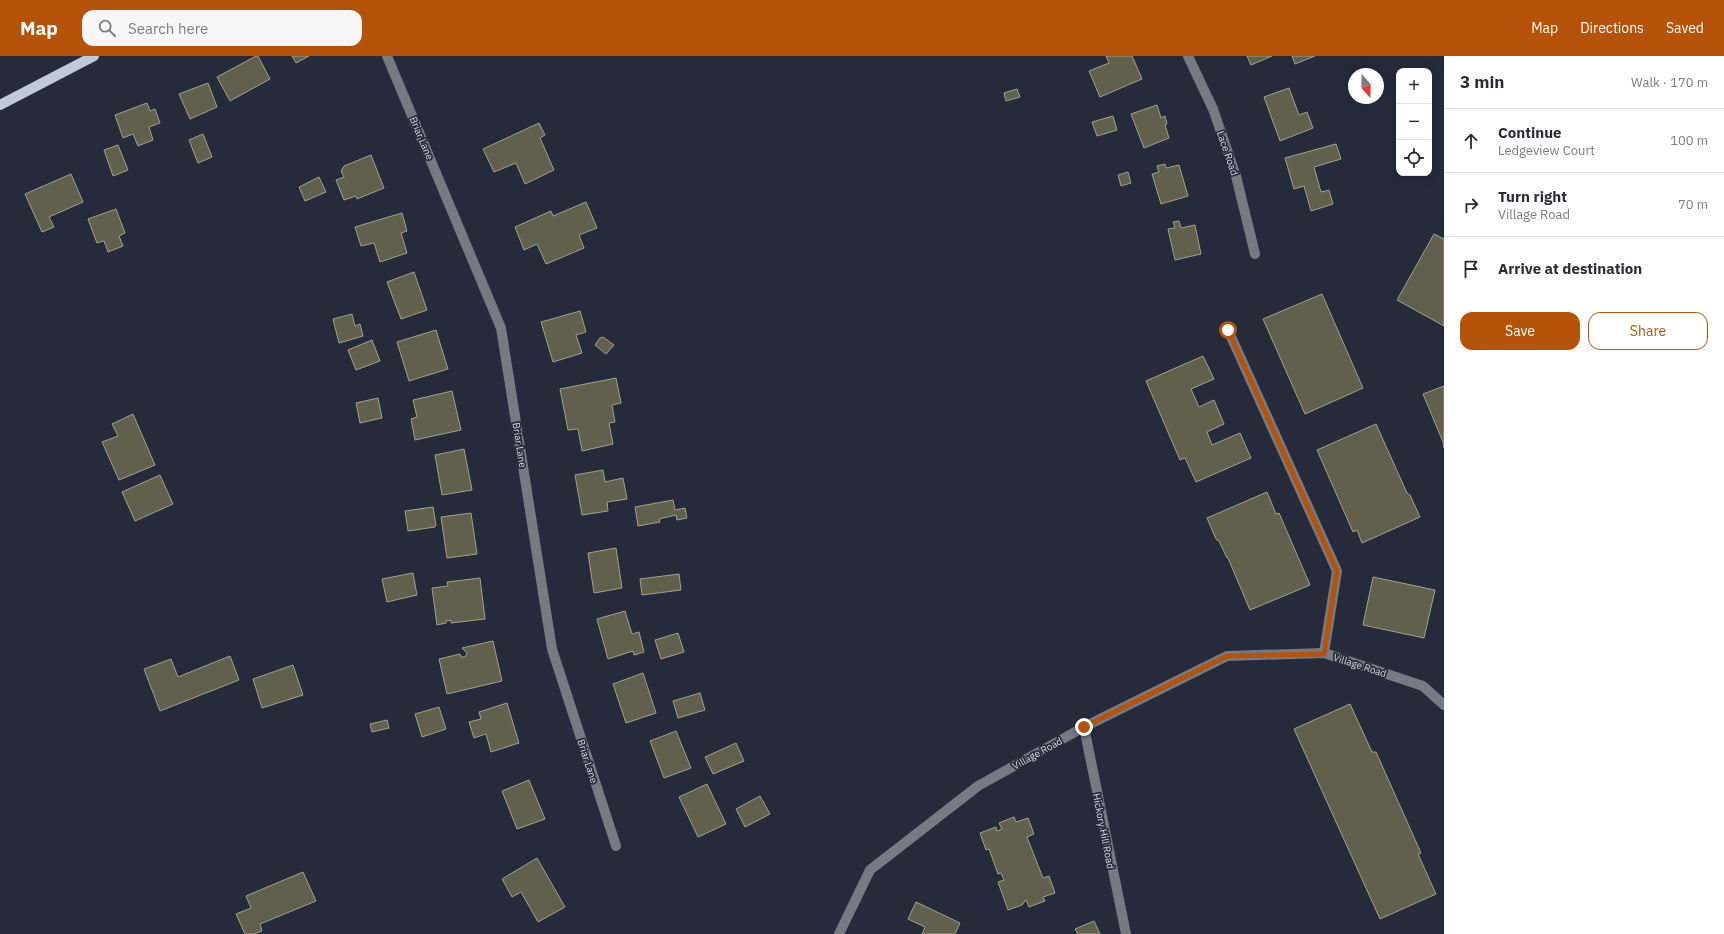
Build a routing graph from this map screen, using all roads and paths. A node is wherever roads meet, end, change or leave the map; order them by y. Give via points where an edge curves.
1 (94, 56) edge
2 (387, 56) edge
3 (1188, 56) edge
4 (0, 105) edge
5 (1255, 254) dead end
6 (1228, 330) dead end
7 (1324, 654) junction
8 (1444, 705) edge
9 (1084, 727) junction
10 (616, 846) dead end
11 (839, 934) edge
12 (1126, 934) edge

1 - 4 main road
2 - 10 street, Briar Lane via 501,328 552,649
3 - 5 street, Lace Road via 1213,109 1236,176
6 - 7 street via 1337,571
7 - 8 street, Village Road via 1423,686
7 - 9 street, Village Road via 1227,656
9 - 11 street, Village Road via 978,786 870,870
9 - 12 street, Hickory Hill Road

